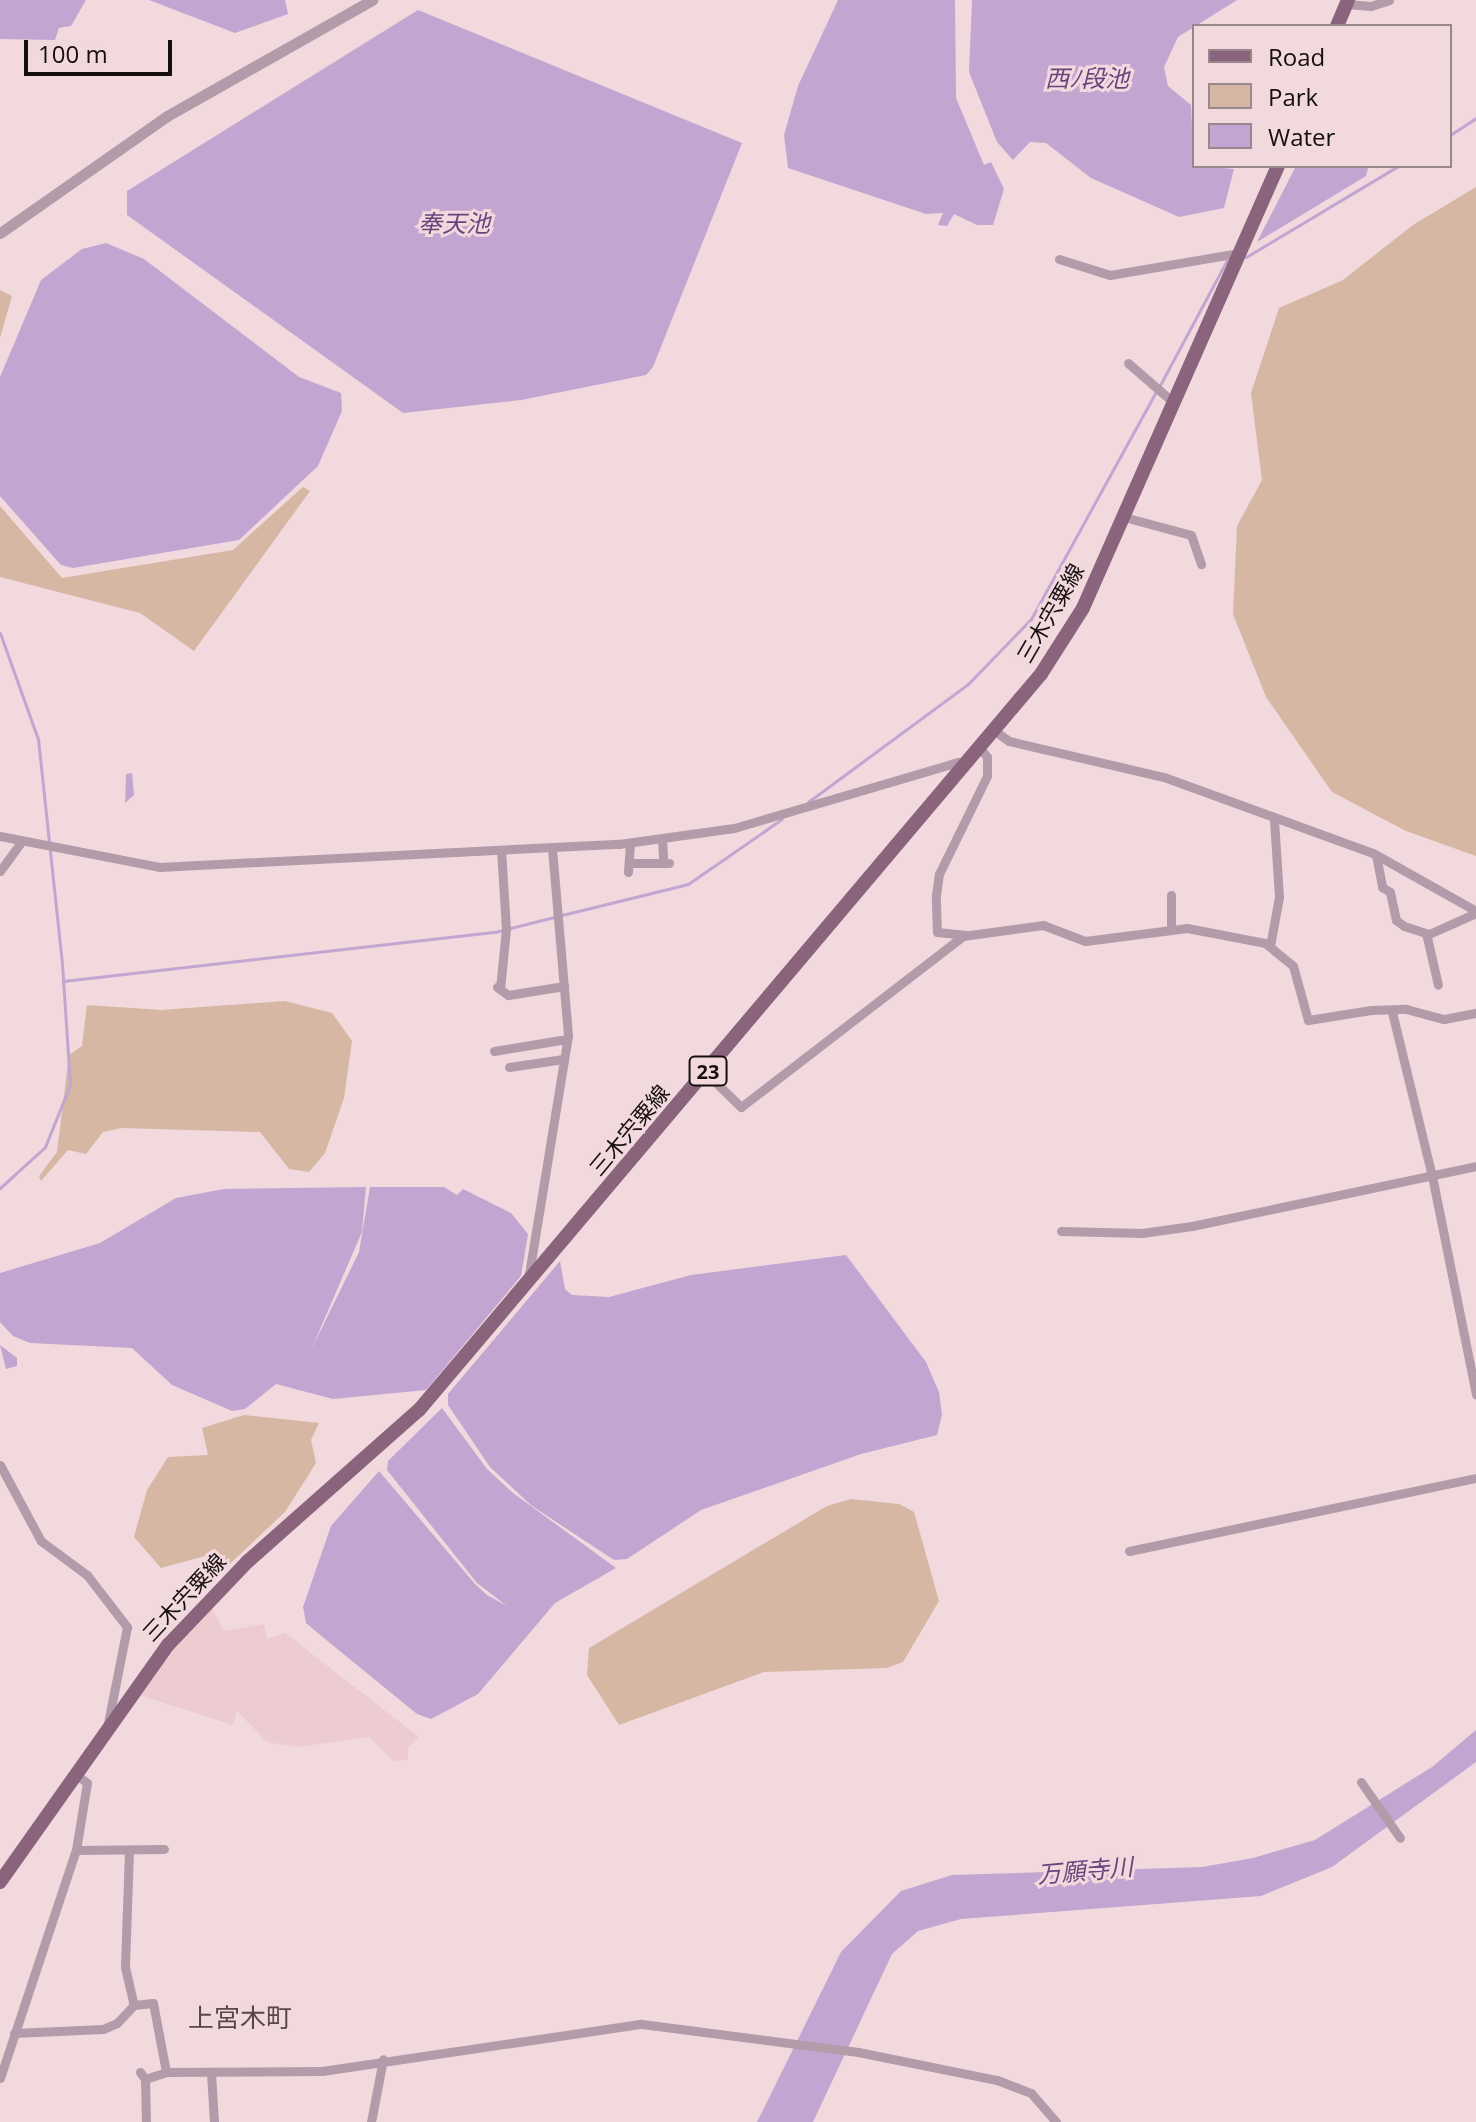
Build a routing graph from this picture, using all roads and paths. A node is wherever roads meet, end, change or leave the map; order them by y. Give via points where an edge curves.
1 (372, 0) edge
2 (1389, 0) edge
3 (1348, 2) edge
4 (1338, 24) edge
5 (1277, 168) edge
6 (0, 233) edge
7 (1239, 253) junction
8 (1059, 259) dead end
9 (1128, 363) dead end
10 (1174, 403) junction
11 (1124, 517) junction
12 (1201, 564) dead end
13 (995, 731) junction
14 (980, 748) junction
15 (965, 766) junction
16 (1274, 819) junction
17 (0, 836) edge
18 (662, 838) junction
19 (22, 841) junction
20 (630, 843) junction
21 (552, 848) junction
22 (501, 850) junction
23 (1376, 855) junction
24 (0, 871) edge
25 (1171, 895) dead end
26 (1476, 912) edge
27 (1171, 928) junction
28 (1426, 933) junction
29 (966, 935) junction
30 (1270, 946) junction
31 (1438, 985) dead end
32 (564, 986) junction
33 (1392, 1012) junction
34 (1476, 1013) edge
35 (567, 1039) junction
36 (494, 1051) dead end
37 (563, 1059) junction
38 (509, 1067) dead end
39 (706, 1073) junction
40 (1476, 1166) edge
41 (1432, 1176) junction
42 (1061, 1231) dead end
43 (529, 1283) junction
44 (1476, 1395) edge
45 (0, 1465) edge
46 (1476, 1478) edge
47 (1129, 1551) dead end
48 (107, 1728) junction
49 (76, 1774) junction
50 (1364, 1786) dead end
51 (1400, 1838) dead end
52 (164, 1849) dead end
53 (76, 1850) junction
54 (129, 1851) junction
55 (0, 1882) edge
56 (134, 2005) junction
57 (0, 2032) edge
58 (13, 2036) junction
59 (383, 2059) junction
60 (166, 2072) junction
61 (211, 2073) junction
62 (0, 2078) edge
63 (146, 2122) edge
64 (214, 2122) edge
65 (371, 2122) edge
66 (1056, 2122) edge

1 - 6 street via 167,116
2 - 3 street via 1371,6
3 - 4 main road
5 - 7 main road, 三木宍粟線 / 23
7 - 8 street via 1110,275
7 - 10 main road, 三木宍粟線 / 23
9 - 10 street
10 - 11 main road, 三木宍粟線 / 23
11 - 12 street via 1191,535
11 - 13 main road, 三木宍粟線 / 23 via 1062,645
13 - 14 main road, 三木宍粟線 / 23
13 - 16 street via 1009,741 1164,777
14 - 15 main road, 三木宍粟線 / 23
14 - 29 street via 987,757 987,776 939,874 936,895 937,932
15 - 18 street via 958,762 734,828
15 - 39 main road, 三木宍粟線 / 23
16 - 23 street
16 - 30 street via 1279,897
17 - 19 street
18 - 20 street
18 - 20 street via 666,861 628,868
19 - 22 street via 159,867
19 - 24 street
20 - 21 street
21 - 22 street
21 - 32 street
22 - 32 street via 506,929 497,987 524,995
23 - 26 street
23 - 28 street via 1396,920
25 - 27 street
26 - 28 street
27 - 29 street via 1085,941 1043,925
27 - 30 street via 1226,933
28 - 31 street
29 - 39 street via 741,1107
30 - 33 street via 1293,966 1308,1020
32 - 35 street
33 - 34 street via 1406,1009 1444,1019
33 - 41 street
35 - 36 street
35 - 37 street
37 - 38 street
37 - 43 street
39 - 43 main road, 三木宍粟線 / 23
40 - 41 street
41 - 42 street via 1155,1231
41 - 44 street
43 - 48 main road, 三木宍粟線 / 23 via 419,1410 205,1604
45 - 48 street via 41,1541 87,1575 127,1627
46 - 47 street
48 - 49 main road, 三木宍粟線 / 23
49 - 53 street via 87,1783
49 - 55 main road, 三木宍粟線 / 23
50 - 51 street
52 - 54 street
53 - 54 street
53 - 58 street
54 - 56 street via 125,1967
56 - 58 street via 103,2029
56 - 60 street via 153,2003
57 - 58 street
58 - 62 street
59 - 61 street via 322,2071
59 - 65 street
59 - 66 street via 642,2024 848,2052 997,2080 1031,2093
60 - 61 street
60 - 63 street via 143,2075
61 - 64 street

